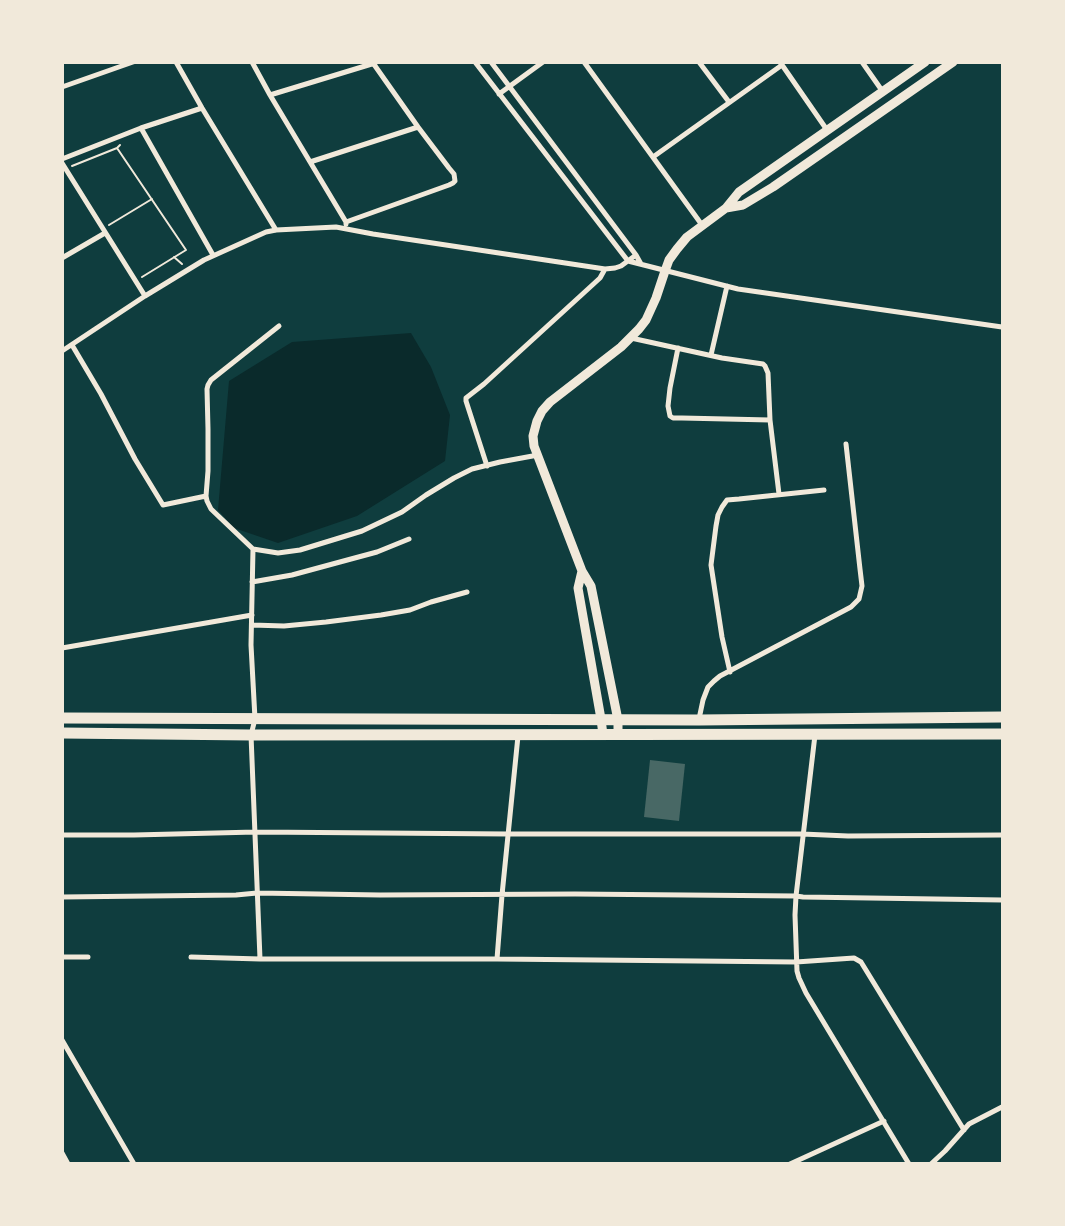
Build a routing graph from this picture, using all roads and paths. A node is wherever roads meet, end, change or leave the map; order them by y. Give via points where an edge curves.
1 (133, 62) edge
2 (176, 62) edge
3 (252, 62) edge
4 (475, 62) edge
5 (491, 62) edge
6 (543, 62) edge
7 (584, 62) edge
8 (699, 62) edge
9 (862, 62) edge
10 (925, 62) edge
11 (953, 62) edge
12 (374, 63) edge
13 (781, 64) edge
14 (509, 86) junction
15 (62, 87) edge
16 (887, 89) junction
17 (499, 94) junction
18 (270, 96) junction
19 (900, 99) junction
20 (729, 102) junction
21 (202, 108) junction
22 (418, 127) junction
23 (141, 128) junction
24 (827, 130) junction
25 (123, 143) dead end
26 (117, 148) junction
27 (653, 158) junction
28 (62, 159) edge
29 (310, 162) junction
30 (62, 163) edge
31 (71, 167) dead end
32 (152, 199) junction
33 (726, 208) junction
34 (346, 222) junction
35 (108, 225) dead end
36 (702, 225) junction
37 (345, 229) junction
38 (276, 230) junction
39 (105, 233) junction
40 (213, 255) junction
41 (636, 255) junction
42 (62, 258) edge
43 (628, 261) junction
44 (641, 264) junction
45 (605, 269) junction
46 (665, 271) junction
47 (142, 277) dead end
48 (727, 286) junction
49 (145, 296) junction
50 (280, 326) dead end
51 (1002, 327) edge
52 (631, 338) junction
53 (72, 344) junction
54 (678, 348) junction
55 (62, 351) edge
56 (711, 356) junction
57 (770, 420) junction
58 (846, 444) dead end
59 (538, 455) junction
60 (487, 466) junction
61 (824, 490) dead end
62 (779, 494) junction
63 (206, 496) junction
64 (409, 539) dead end
65 (253, 549) junction
66 (582, 571) junction
67 (252, 582) junction
68 (467, 592) dead end
69 (252, 615) junction
70 (252, 625) junction
71 (62, 648) edge
72 (730, 672) junction
73 (1002, 717) edge
74 (62, 718) edge
75 (255, 719) junction
76 (601, 719) junction
77 (618, 720) junction
78 (699, 720) junction
79 (62, 734) edge
80 (815, 734) junction
81 (1002, 734) edge
82 (251, 735) junction
83 (603, 735) junction
84 (618, 735) junction
85 (518, 736) junction
86 (256, 832) junction
87 (508, 834) junction
88 (802, 834) junction
89 (62, 835) edge
90 (1002, 835) edge
91 (258, 894) junction
92 (502, 895) junction
93 (796, 896) junction
94 (62, 898) edge
95 (1002, 900) edge
96 (62, 957) edge
97 (88, 957) dead end
98 (191, 957) dead end
99 (260, 959) junction
100 (497, 959) junction
101 (796, 962) junction
102 (62, 1040) edge
103 (1002, 1107) edge
104 (884, 1121) junction
105 (964, 1130) junction
106 (62, 1153) edge
107 (68, 1164) edge
108 (134, 1164) edge
109 (790, 1164) edge
110 (909, 1164) edge
111 (931, 1164) edge

1 - 15 street
2 - 21 street
3 - 18 street
4 - 17 street
5 - 14 street
6 - 14 street
7 - 27 street
8 - 20 street
9 - 16 street
10 - 16 street
11 - 19 street
12 - 18 street
12 - 22 street
13 - 20 street
13 - 24 street
14 - 17 street
14 - 41 street
16 - 19 street
16 - 24 street
17 - 43 street
18 - 29 street
19 - 33 street via 773,187 744,204
20 - 27 street
21 - 23 street
21 - 38 street
22 - 29 street
22 - 34 street via 454,174 454,182
23 - 28 street
23 - 40 street
24 - 33 street via 739,192
25 - 26 path
26 - 31 path
26 - 32 path
27 - 36 street
29 - 34 street
30 - 39 street
32 - 35 path
32 - 47 path via 186,250
33 - 36 street
34 - 37 street
36 - 46 street via 677,248
37 - 38 street
37 - 45 street
38 - 40 street
39 - 42 street
39 - 49 street
40 - 49 street
41 - 43 street
41 - 44 street
43 - 44 street
43 - 45 street
44 - 46 street
45 - 60 street via 588,290 466,398
46 - 48 street
46 - 52 street via 646,320
48 - 51 street
48 - 56 street
49 - 53 street
50 - 63 street via 208,385
52 - 54 street
52 - 59 street via 542,411 533,436
53 - 55 street
53 - 63 street via 163,505
54 - 56 street
54 - 57 street via 670,388 670,416
56 - 57 street via 765,366
57 - 62 street
58 - 72 street via 862,586 859,599 851,607
59 - 60 street
59 - 66 street
60 - 65 street via 454,478 402,512 362,530 278,554
61 - 62 street
62 - 72 street via 727,500 718,515 712,565
63 - 65 street via 211,508
64 - 67 street via 352,559
65 - 67 street
66 - 76 street via 578,588
66 - 77 street via 592,586
67 - 69 street
68 - 70 street via 410,610 381,615 284,626
69 - 70 street
69 - 71 street
70 - 75 street
72 - 78 street via 708,688 702,700
73 - 78 highway
74 - 75 highway
75 - 76 highway
75 - 82 street
76 - 77 highway
76 - 83 street
77 - 78 highway
77 - 84 street
79 - 82 highway
80 - 81 highway
80 - 84 highway
80 - 88 street
82 - 85 highway
82 - 86 street
83 - 84 highway
83 - 85 highway
85 - 87 street
86 - 87 street
86 - 89 street
86 - 91 street
87 - 88 street
87 - 92 street
88 - 90 street
88 - 93 street
91 - 92 street
91 - 94 street
91 - 99 street
92 - 93 street
92 - 100 street
93 - 95 street
93 - 101 street
96 - 97 street
98 - 99 street
99 - 100 street
100 - 101 street
101 - 104 street via 806,992
101 - 105 street via 854,958 861,962
102 - 108 street
103 - 105 street via 969,1124
104 - 109 street
104 - 110 street
105 - 111 street
106 - 107 street

